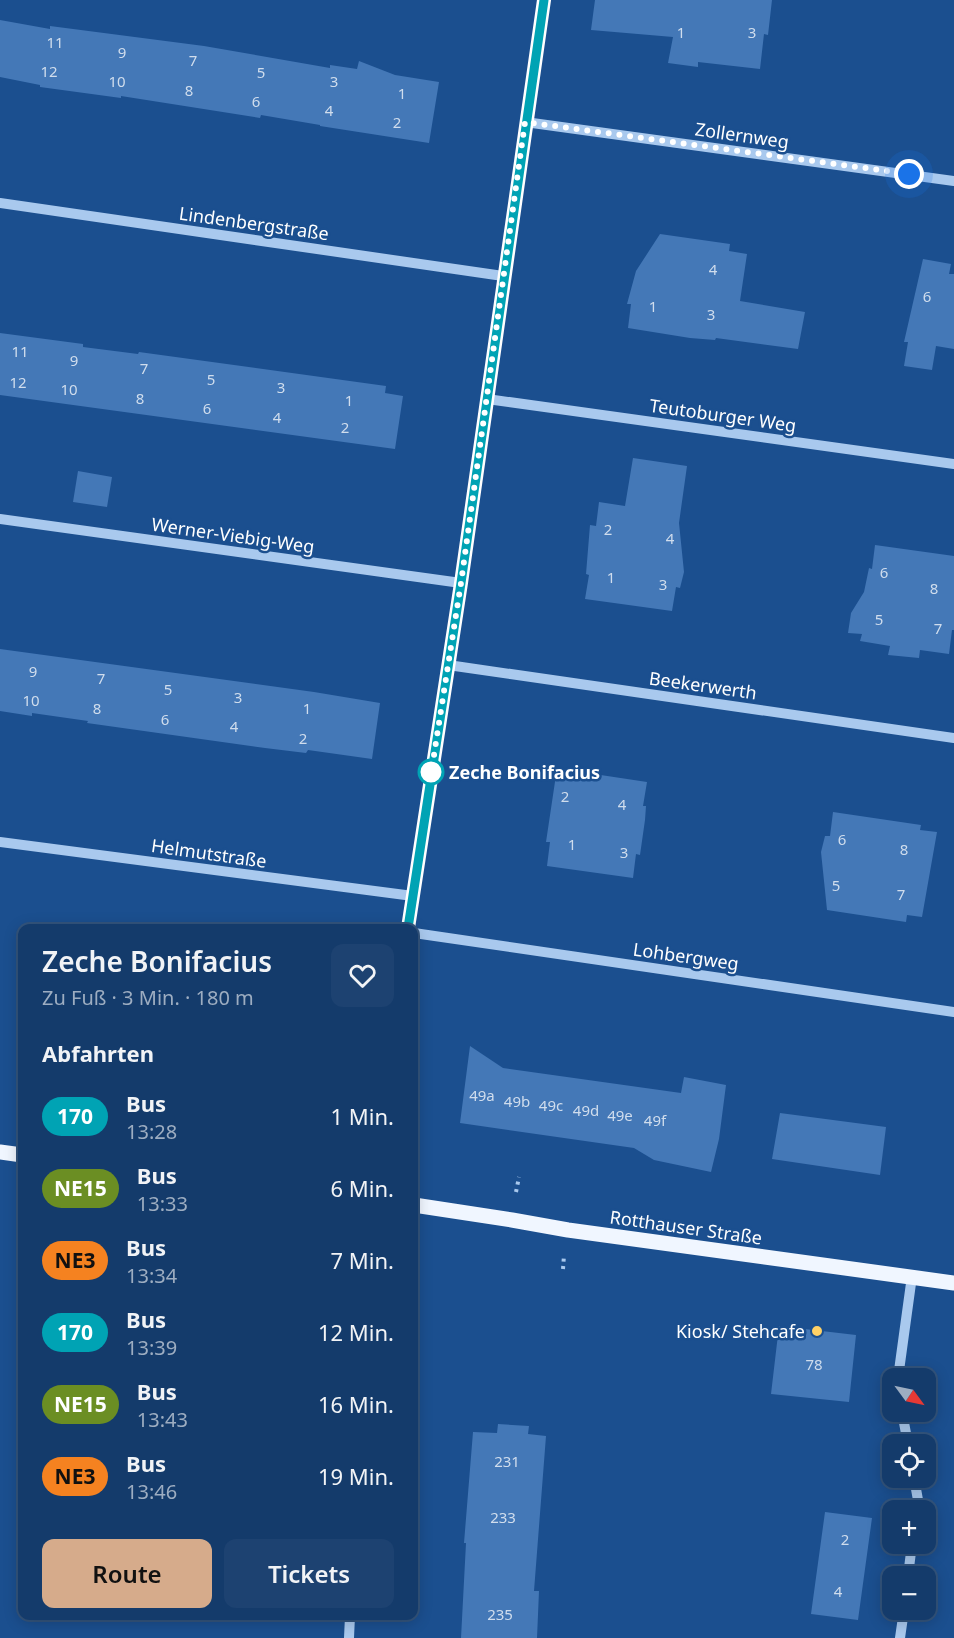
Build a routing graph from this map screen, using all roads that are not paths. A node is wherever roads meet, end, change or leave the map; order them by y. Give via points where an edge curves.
1 (544, 0) edge
2 (525, 122) junction
3 (954, 181) edge
4 (0, 203) edge
5 (503, 276) junction
6 (487, 399) junction
7 (954, 464) edge
8 (0, 519) edge
9 (461, 583) junction
10 (448, 665) junction
11 (954, 738) edge
12 (0, 842) edge
13 (413, 896) junction
14 (409, 924) edge
15 (418, 934) edge
16 (954, 1012) edge
17 (0, 1152) edge
18 (18, 1154) edge
19 (418, 1206) edge
20 (912, 1276) junction
21 (954, 1283) edge
22 (899, 1368) edge
23 (350, 1620) edge
24 (903, 1620) edge
25 (349, 1638) edge
26 (900, 1638) edge

1 - 2 street
2 - 3 street, Zollernweg
2 - 5 street
4 - 5 street, Lindenbergstraße
5 - 6 street
6 - 7 street, Teutoburger Weg
6 - 9 street
8 - 9 street, Werner-Viebig-Weg
9 - 10 street
10 - 11 street, Beekerwerth
10 - 13 street
12 - 13 street, Helmutstraße
13 - 14 street
15 - 16 street, Lohbergweg
17 - 18 main road
19 - 20 main road, Rotthauser Straße
20 - 21 main road, Rotthauser Straße
20 - 22 street
23 - 25 street
24 - 26 street

